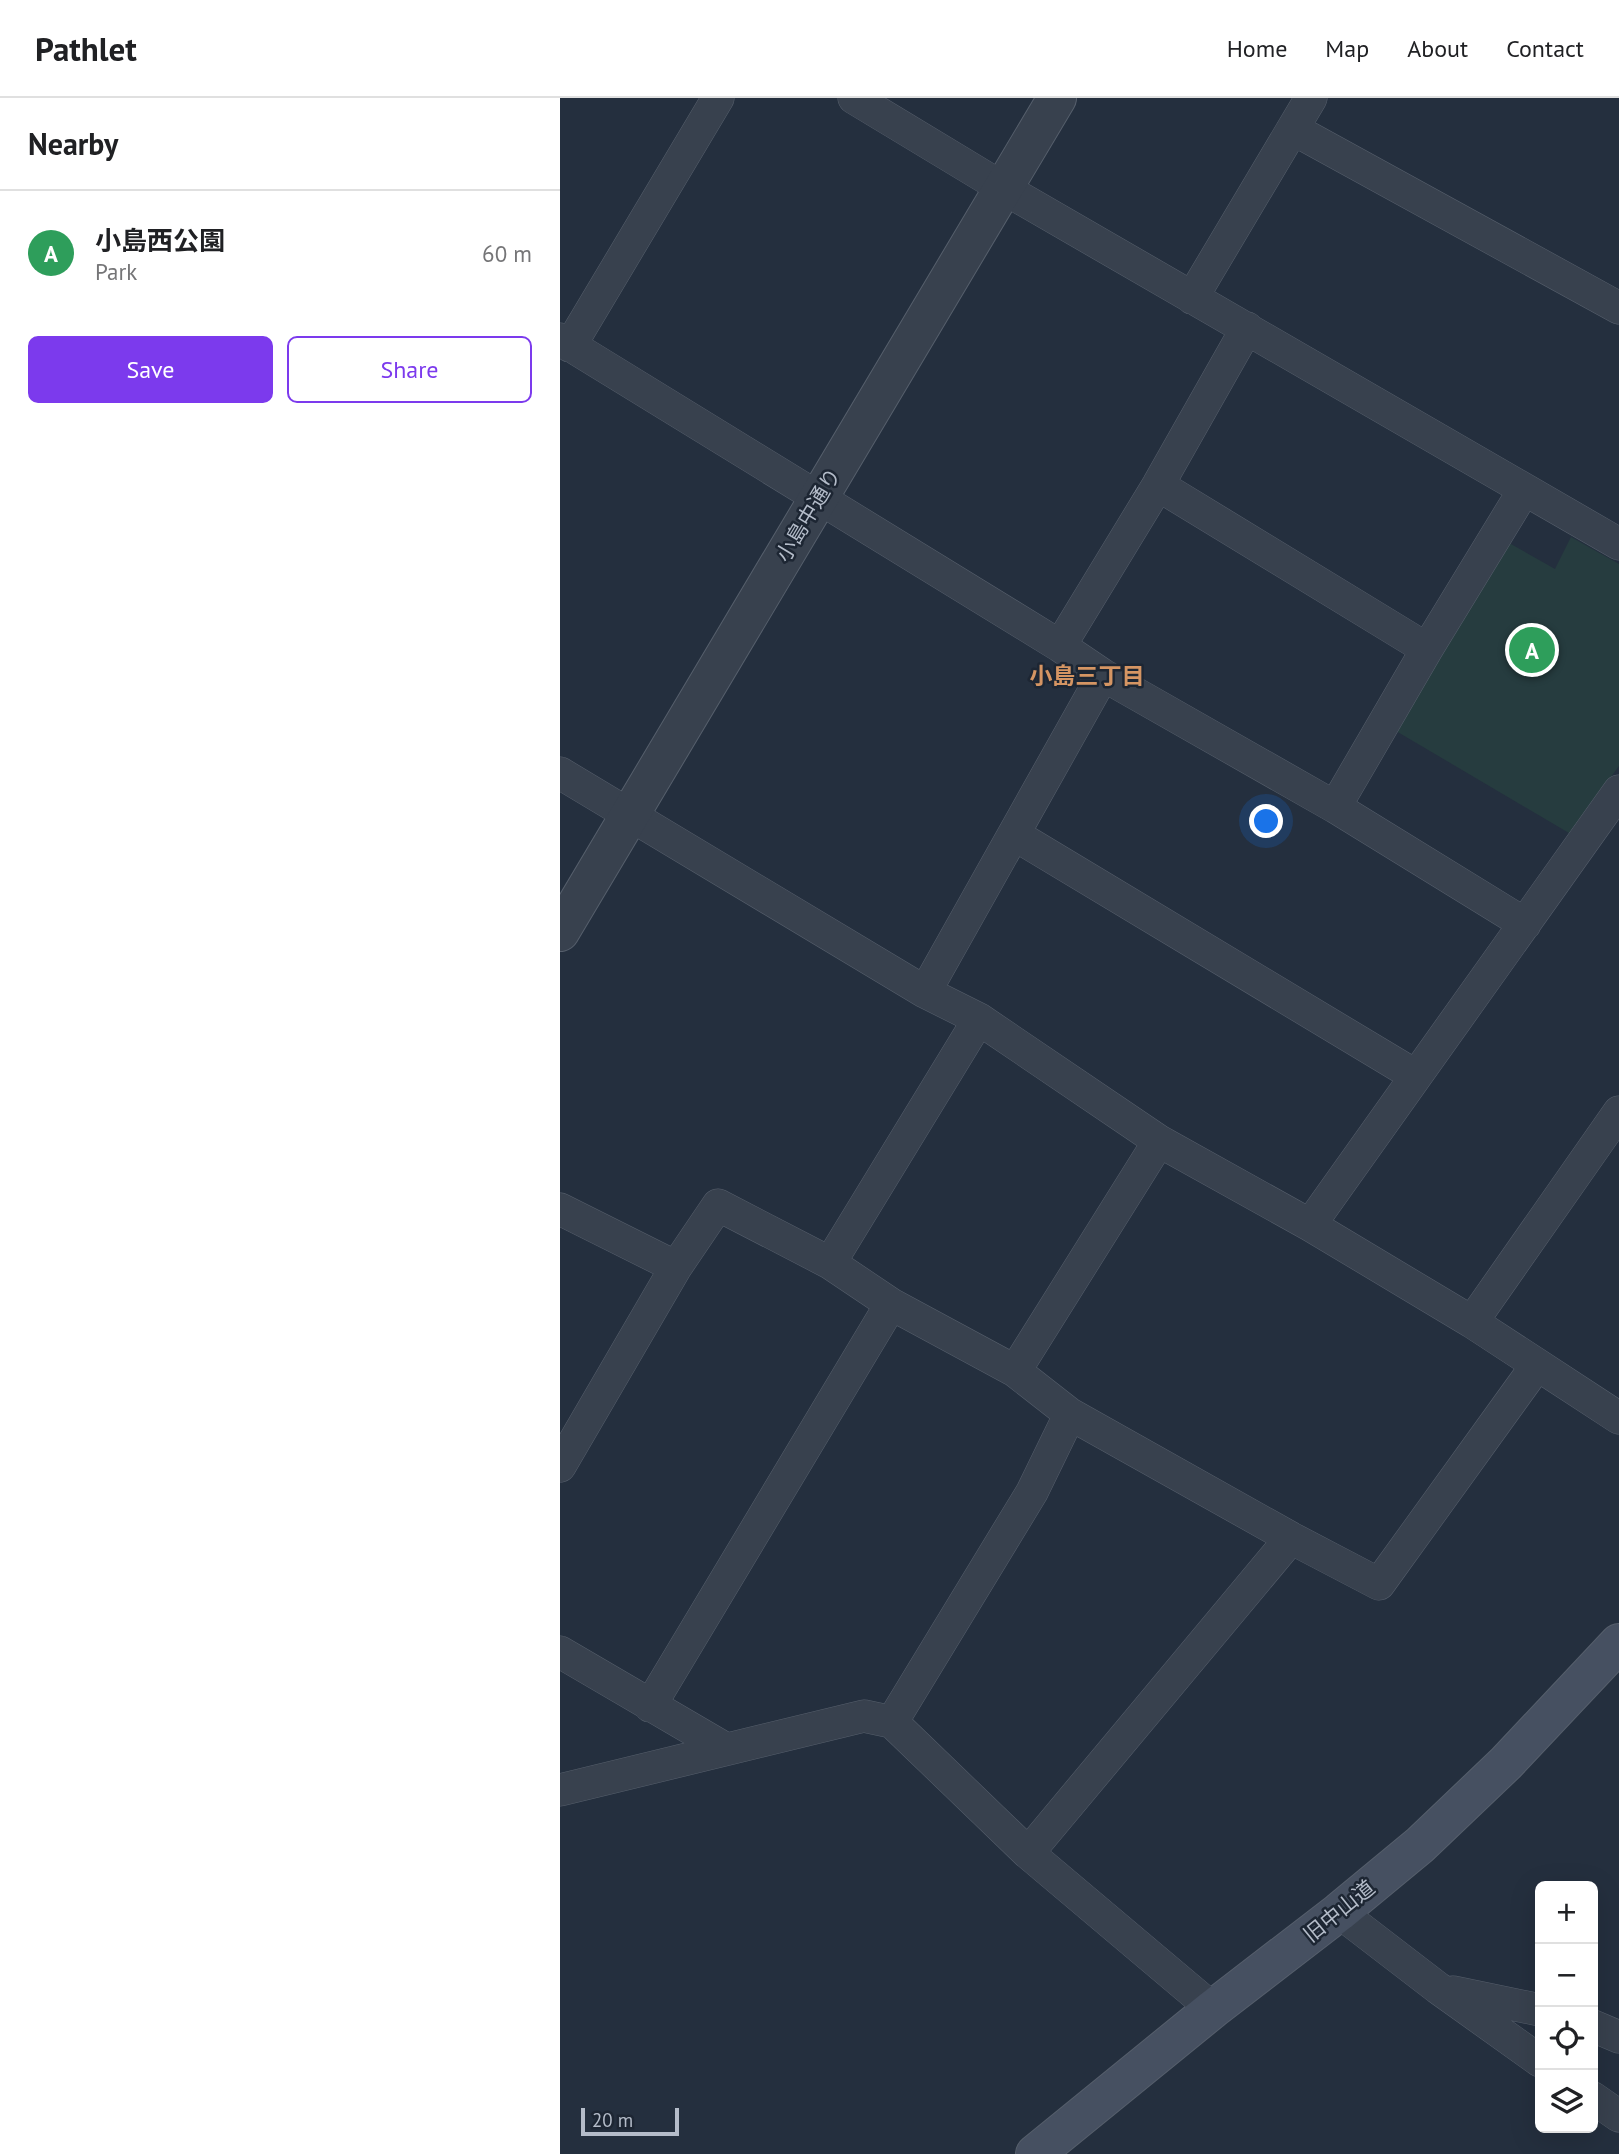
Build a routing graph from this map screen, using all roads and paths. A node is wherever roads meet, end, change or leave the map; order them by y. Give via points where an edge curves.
1 (718, 98) edge
2 (854, 98) edge
3 (1057, 98) edge
4 (1311, 98) edge
5 (886, 106) edge
6 (1293, 129) junction
7 (1003, 188) junction
8 (1192, 298) junction
9 (1619, 308) edge
10 (1247, 328) junction
11 (565, 343) edge
12 (1158, 485) junction
13 (1524, 490) junction
14 (818, 498) junction
15 (1619, 544) edge
16 (1060, 646) junction
17 (1427, 649) junction
18 (1104, 675) junction
19 (560, 773) edge
20 (1619, 791) edge
21 (1335, 807) junction
22 (630, 815) junction
23 (1015, 835) junction
24 (1525, 924) junction
25 (560, 932) edge
26 (925, 992) junction
27 (979, 1019) junction
28 (1416, 1076) junction
29 (1619, 1112) edge
30 (1159, 1141) junction
31 (560, 1209) edge
32 (1310, 1225) junction
33 (830, 1263) junction
34 (676, 1267) junction
35 (891, 1304) junction
36 (1472, 1322) junction
37 (1537, 1365) junction
38 (1015, 1371) junction
39 (1616, 1409) edge
40 (1070, 1414) junction
41 (560, 1466) edge
42 (1291, 1538) junction
43 (560, 1652) edge
44 (1614, 1656) edge
45 (650, 1706) junction
46 (892, 1722) junction
47 (726, 1749) junction
48 (560, 1790) edge
49 (1028, 1853) junction
50 (1339, 1912) junction
51 (1438, 1989) junction
52 (1213, 2009) junction
53 (1535, 2009) edge
54 (1598, 2028) edge
55 (1619, 2037) edge
56 (1535, 2057) edge
57 (1598, 2101) edge
58 (1619, 2116) edge
59 (1035, 2154) edge

1 - 11 street
2 - 5 street
3 - 7 street, 小島中通り
4 - 6 street
5 - 7 street
6 - 8 street
6 - 9 street
7 - 8 street
7 - 14 street, 小島中通り
8 - 10 street
10 - 12 street
10 - 13 street
11 - 14 street
12 - 16 street
12 - 17 street
13 - 15 street
13 - 17 street
14 - 16 street
14 - 22 street, 小島中通り
16 - 18 street
17 - 21 street
18 - 21 street
18 - 23 street
19 - 22 street
20 - 24 street
21 - 24 street
22 - 25 street, 小島中通り
22 - 26 street
23 - 26 street
23 - 28 street
24 - 28 street
26 - 27 street
27 - 30 street
27 - 33 street
28 - 32 street
29 - 36 street
30 - 32 street
30 - 38 street
31 - 34 street
32 - 36 street
33 - 34 street via 718,1205
33 - 35 street
34 - 41 street
35 - 38 street
35 - 45 street
36 - 37 street
37 - 39 street
37 - 42 street via 1379,1584
38 - 40 street
40 - 42 street
40 - 46 street via 1032,1492
42 - 49 street
43 - 45 street
44 - 50 main road, 旧中山道 via 1420,1845
45 - 47 street
46 - 47 street via 864,1716
46 - 49 street
47 - 48 street
49 - 52 street
50 - 51 street
50 - 52 main road, 旧中山道
51 - 53 street
51 - 56 street
52 - 59 main road, 旧中山道
54 - 55 street
57 - 58 street

